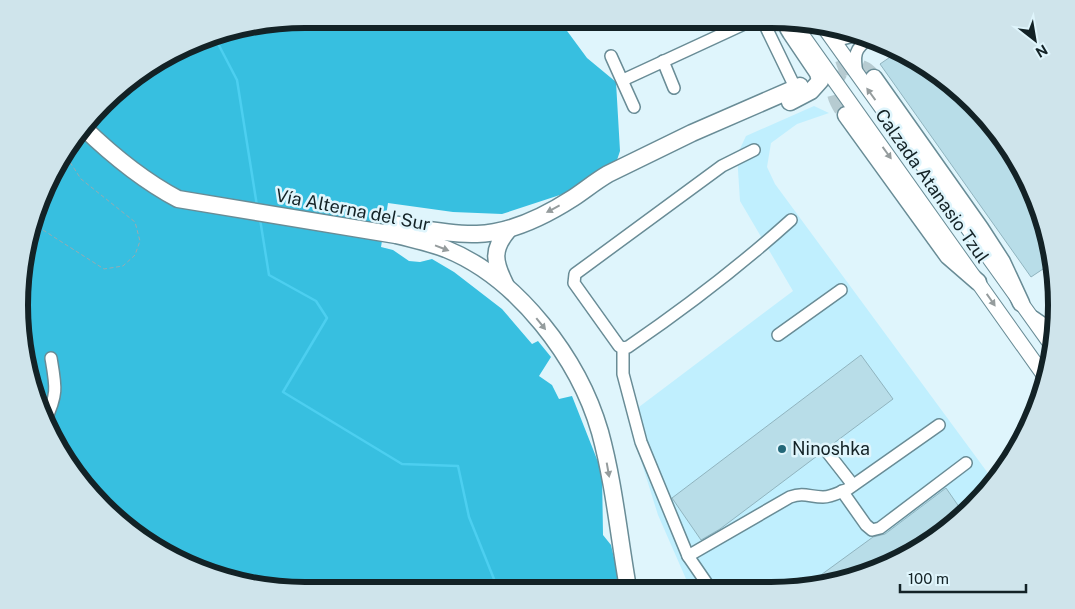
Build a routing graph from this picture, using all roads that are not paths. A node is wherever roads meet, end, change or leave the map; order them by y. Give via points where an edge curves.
1 (737, 28) edge
2 (760, 28) edge
3 (788, 28) edge
4 (796, 29) edge
5 (829, 34) edge
6 (834, 35) edge
7 (847, 38) edge
8 (864, 44) edge
9 (611, 56) dead end
10 (663, 61) junction
11 (857, 75) junction
12 (874, 78) tunnel mouth
13 (623, 80) junction
14 (796, 83) joint
15 (674, 88) dead end
16 (634, 107) dead end
17 (846, 115) tunnel mouth
18 (94, 125) edge
19 (88, 132) edge
20 (754, 150) dead end
21 (574, 197) junction
22 (791, 220) dead end
23 (396, 229) junction
24 (509, 229) junction
25 (978, 282) junction
26 (508, 288) junction
27 (841, 290) dead end
28 (1023, 307) junction
29 (1047, 325) edge
30 (778, 335) dead end
31 (1045, 337) edge
32 (623, 348) junction
33 (51, 358) dead end
34 (1040, 369) edge
35 (49, 412) edge
36 (939, 425) dead end
37 (828, 452) dead end
38 (966, 463) dead end
39 (853, 485) junction
40 (842, 491) junction
41 (688, 556) junction
42 (627, 581) edge
43 (705, 581) edge

1 - 10 street
2 - 14 street
3 - 21 highway via 819,76 820,81 811,91
4 -> 25 main road, Calzada Atanasio Tzul
5 - 11 main road, Calzada Atanasio Tzul
6 - 7 street via 842,40
8 - 11 street via 857,50
9 - 13 street
10 - 13 street
10 - 15 street
28 -> 11 main road, Calzada Atanasio Tzul
12 - 28 highway via 980,228 1002,262
13 - 16 street
14 - 21 highway, Vía Alterna del Sur via 596,180
17 - 25 highway via 948,256
18 - 23 highway, Vía Alterna del Sur via 154,174 174,186
19 - 23 highway, Vía Alterna del Sur via 130,170 178,199
20 - 32 street via 722,166 576,274 574,283
21 -> 24 highway, Vía Alterna del Sur
22 - 32 street via 667,321
23 - 24 highway, Vía Alterna del Sur via 475,234
23 -> 26 highway, Vía Alterna del Sur via 448,250
24 - 26 highway via 499,241 496,257
25 -> 34 main road, Calzada Atanasio Tzul
26 -> 42 highway, Vía Alterna del Sur via 556,343 591,406 606,459
27 - 30 street
28 - 29 street
28 - 31 main road, Calzada Atanasio Tzul
32 - 41 street via 623,374 641,442
33 - 35 street via 55,392
36 - 39 street
37 - 39 street
38 - 40 street via 880,528 872,530
39 - 40 street
40 - 41 street via 824,497 804,493 790,497
41 - 43 street

